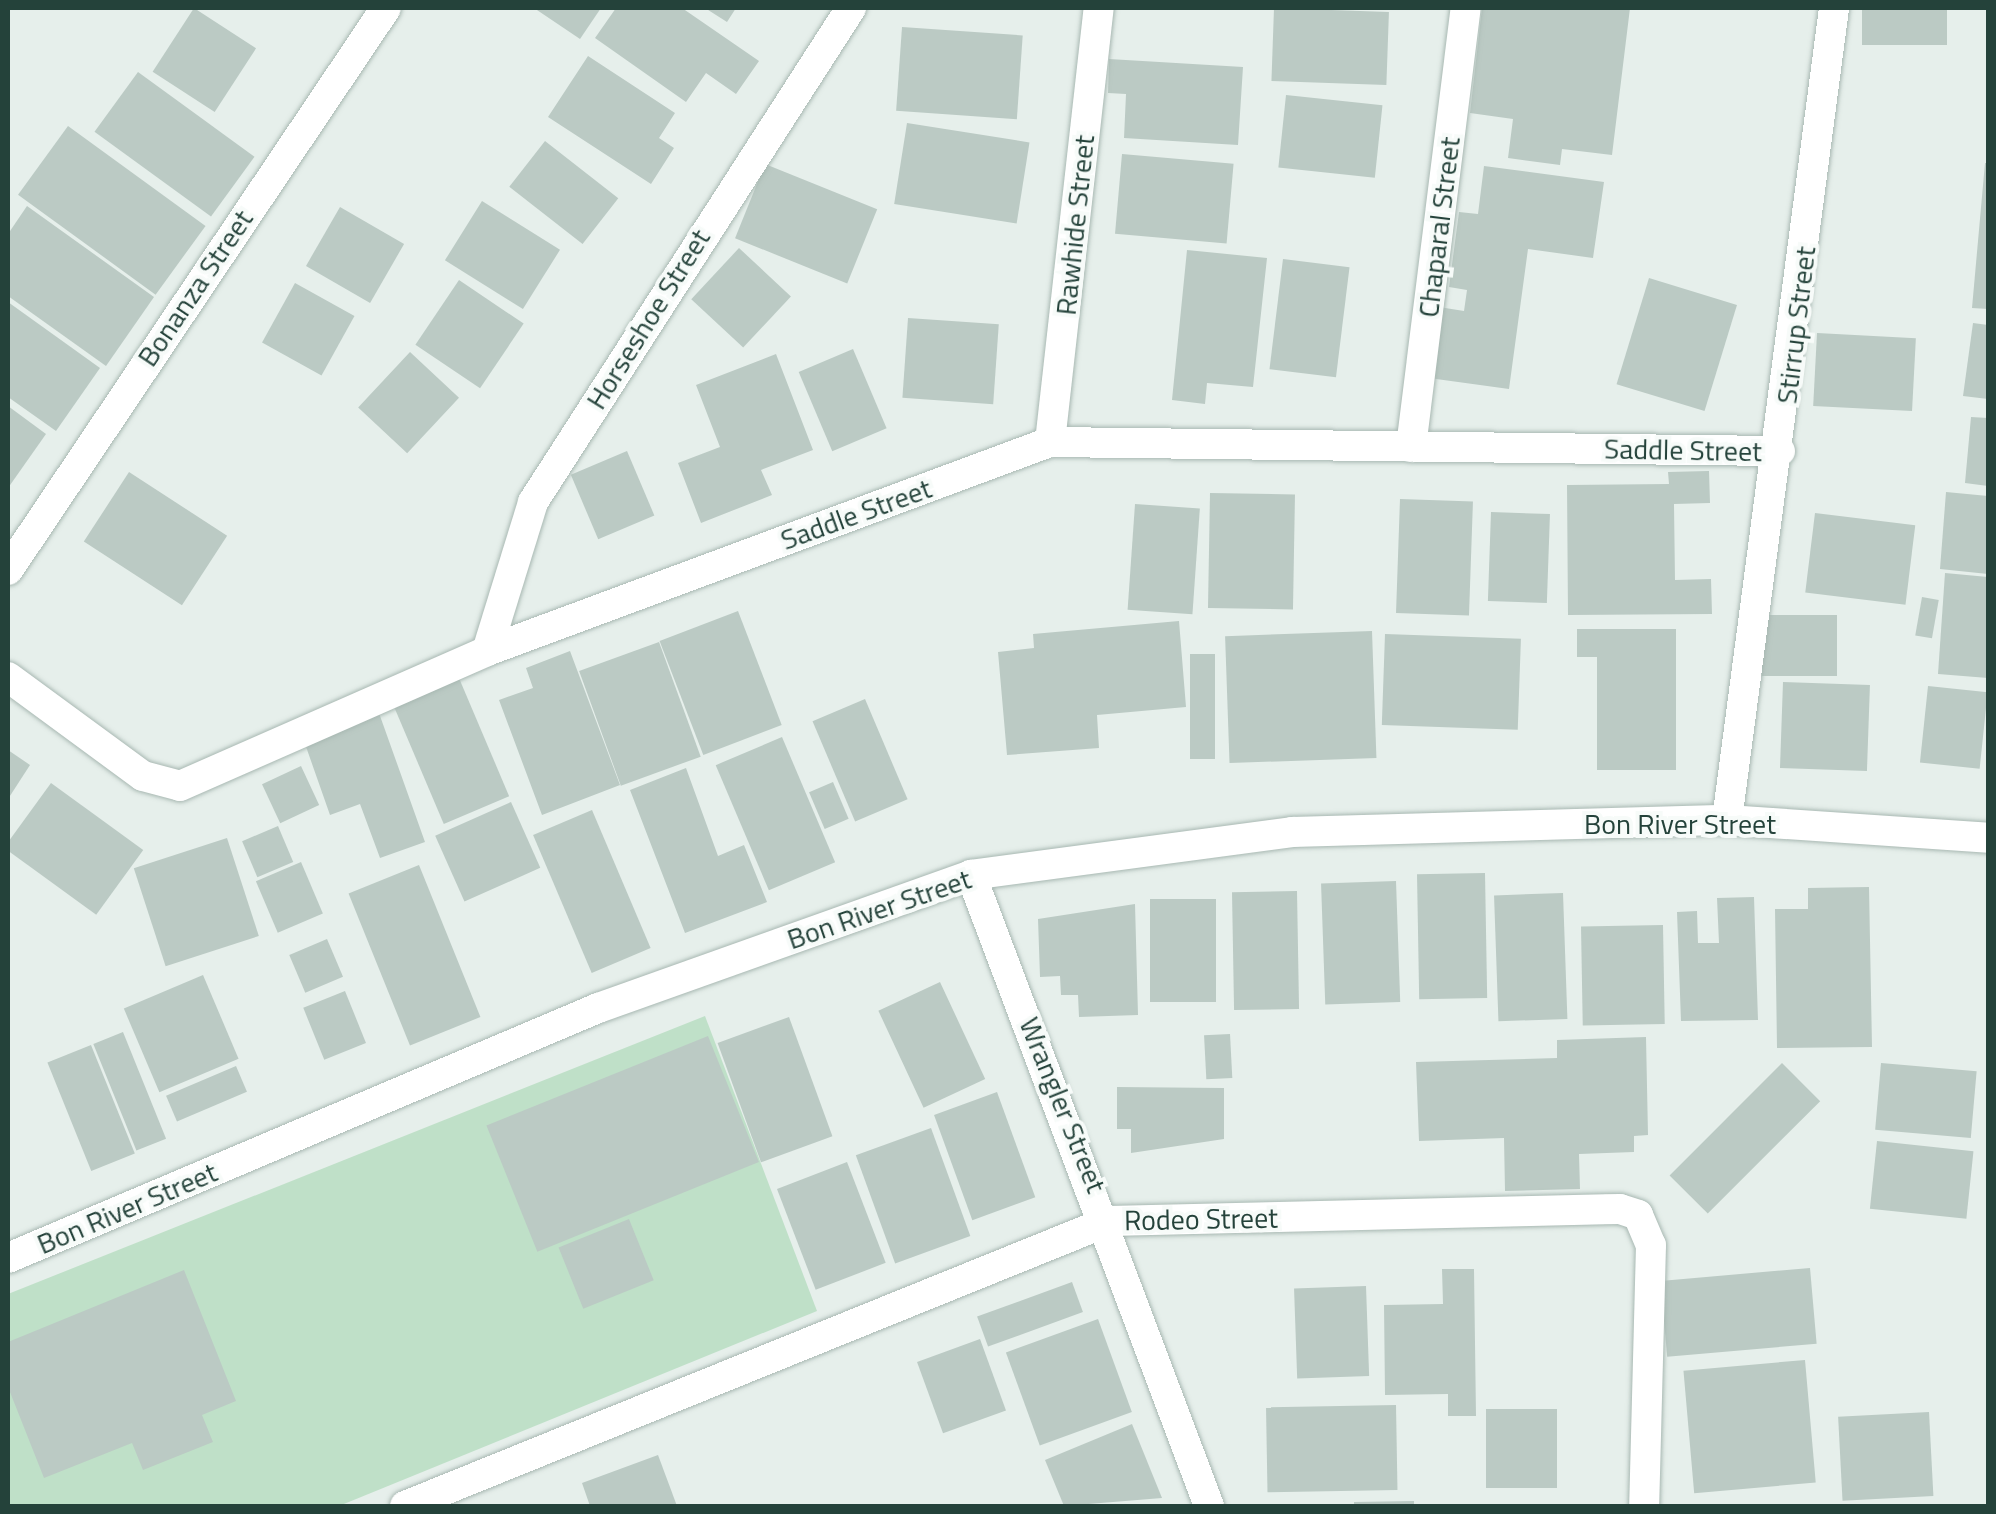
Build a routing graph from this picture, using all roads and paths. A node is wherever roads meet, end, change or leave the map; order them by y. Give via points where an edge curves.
1 (386, 8) edge
2 (852, 8) edge
3 (1099, 8) edge
4 (1466, 8) edge
5 (1834, 8) edge
6 (1050, 442) junction
7 (1411, 447) junction
8 (1780, 451) junction
9 (8, 570) edge
10 (487, 651) junction
11 (8, 676) edge
12 (1727, 820) junction
13 (1988, 838) edge
14 (971, 875) junction
15 (1109, 1222) junction
16 (8, 1258) edge
17 (405, 1506) edge
18 (1209, 1506) edge
19 (1644, 1506) edge

1 - 9 street, Bonanza Street
2 - 10 street, Horseshoe Street via 533,502
3 - 6 street, Rawhide Street
4 - 7 street, Chaparal Street
5 - 8 street, Stirrup Street
6 - 7 street, Saddle Street
6 - 10 street, Saddle Street
7 - 8 street, Saddle Street
8 - 12 street, Stirrup Street
10 - 11 street, Saddle Street via 180,786 143,776
12 - 13 street, Bon River Street
12 - 14 street, Bon River Street via 1272,834
14 - 15 street, Wrangler Street
14 - 16 street, Bon River Street via 598,1008
15 - 17 street, Rodeo Street
15 - 18 street, Wrangler Street
15 - 19 street, Rodeo Street via 1638,1216 1651,1245

